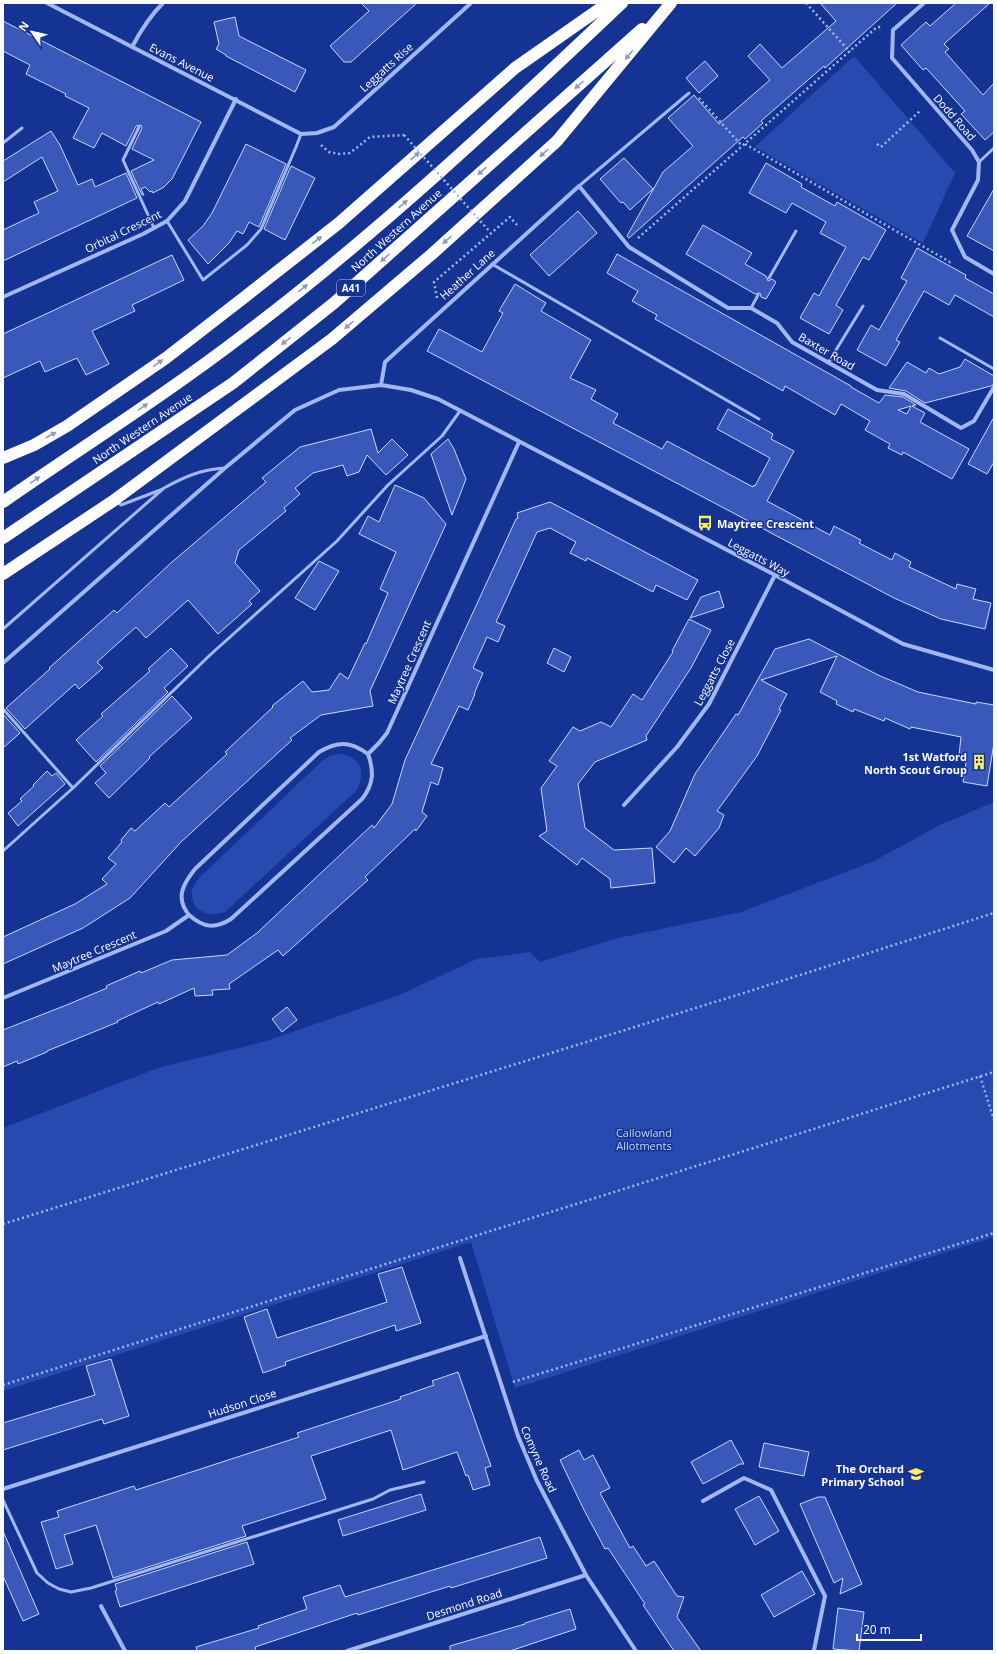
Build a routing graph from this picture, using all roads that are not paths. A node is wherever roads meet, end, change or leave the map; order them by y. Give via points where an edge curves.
1 (47, 3) edge
2 (164, 3) edge
3 (471, 3) edge
4 (608, 3) edge
5 (622, 3) edge
6 (672, 3) edge
7 (924, 3) edge
8 (132, 47) junction
9 (689, 94) road end
10 (236, 99) junction
11 (139, 126) dead end
12 (22, 128) dead end
13 (301, 134) junction
14 (308, 134) joint
15 (3, 143) edge
16 (994, 148) edge
17 (979, 162) junction
18 (579, 186) junction
19 (167, 221) junction
20 (154, 228) junction
21 (796, 231) dead end
22 (492, 264) junction
23 (994, 274) edge
24 (769, 278) dead end
25 (758, 295) dead end
26 (3, 297) edge
27 (863, 306) dead end
28 (751, 308) junction
29 (940, 338) dead end
30 (828, 363) junction
31 (994, 369) edge
32 (381, 385) junction
33 (994, 387) edge
34 (460, 411) junction
35 (759, 419) dead end
36 (519, 442) junction
37 (3, 458) edge
38 (225, 468) junction
39 (164, 488) junction
40 (113, 501) junction
41 (3, 502) edge
42 (3, 538) edge
43 (3, 574) edge
44 (775, 575) junction
45 (3, 629) edge
46 (3, 663) edge
47 (994, 670) edge
48 (3, 709) edge
49 (368, 754) junction
50 (73, 788) junction
51 (624, 805) dead end
52 (3, 851) edge
53 (189, 915) junction
54 (3, 998) edge
55 (460, 1258) dead end
56 (486, 1336) junction
57 (424, 1482) dead end
58 (3, 1489) edge
59 (3, 1500) edge
60 (703, 1501) dead end
61 (586, 1575) junction
62 (101, 1606) dead end
63 (125, 1651) edge
64 (347, 1651) edge
65 (636, 1651) edge
66 (815, 1651) edge

1 - 8 street, Evans Avenue
2 - 8 street via 147,22
3 - 14 street, Leggatts Rise via 334,126 325,131
37 -> 4 highway via 34,445 67,426 166,358 339,223 516,68
41 -> 5 highway, North Western Avenue / A41 via 152,401 246,333 328,268 501,118
6 -> 40 highway via 557,141 432,254 332,339
6 -> 42 highway, North Western Avenue / A41 via 334,303 233,383
7 - 17 street, Dodd Road via 893,30 892,58 972,150
8 - 10 street, Evans Avenue
9 - 18 lane
10 - 13 street, Evans Avenue
10 - 19 street, Orbital Crescent via 185,201
11 - 20 lane via 122,160
12 - 15 lane
13 - 14 street, Evans Avenue
13 - 19 lane via 261,229 247,245 203,280
16 - 17 lane
17 - 23 street via 978,180 952,230 965,257
18 - 22 street, Heather Lane
18 - 28 street, Baxter Road via 629,246 728,308
19 - 20 street, Orbital Crescent
20 - 26 street, Orbital Crescent
21 - 24 lane
22 - 32 street, Heather Lane via 384,362
22 - 35 lane
25 - 28 lane
27 - 30 lane
28 - 30 street, Baxter Road via 777,323 792,342
29 - 31 lane
30 - 33 street, Baxter Road via 877,390 904,394 961,428 974,421
32 - 34 street, Leggatts Way via 411,390 438,399
32 - 38 street via 338,390 295,410
34 - 36 street, Leggatts Way
34 - 50 lane via 442,436 388,486 337,541 210,655
36 - 44 street, Leggatts Way
36 - 49 street, Maytree Crescent via 387,733
38 - 39 lane via 212,468 186,476
38 - 46 street
39 - 40 lane via 122,505
39 - 45 lane
40 - 43 highway
44 - 47 street, Leggatts Way via 903,644
44 - 51 street, Leggatts Close via 709,704 676,747
48 - 50 lane
49 - 53 street via 373,773 368,791 362,799 231,919 213,926 196,922
49 - 53 street via 357,746 345,744 329,746 319,752 187,879 181,897 184,909
50 - 52 lane
53 - 54 street, Maytree Crescent via 166,931
55 - 56 street, Comyne Road
56 - 58 street, Hudson Close
56 - 61 street, Comyne Road via 518,1436 537,1481
57 - 59 lane via 390,1490 373,1499 91,1588 71,1592 48,1583 37,1573
60 - 66 street via 744,1478 771,1490 825,1596
61 - 64 street, Desmond Road
61 - 65 street, Comyne Road
62 - 63 street

